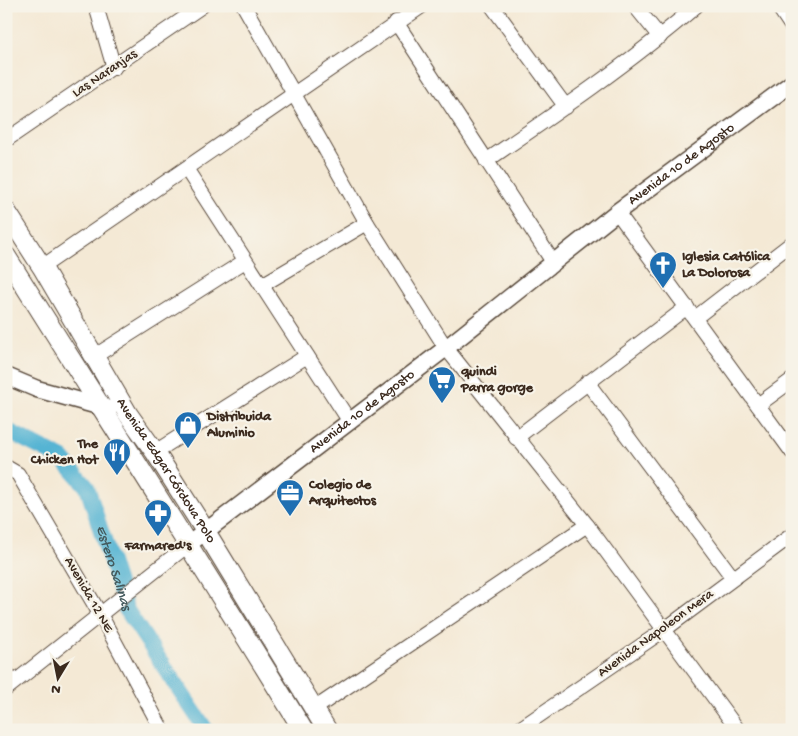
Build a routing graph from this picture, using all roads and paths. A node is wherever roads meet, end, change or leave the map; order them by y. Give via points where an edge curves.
1 (96, 6) edge
2 (202, 6) edge
3 (244, 6) edge
4 (422, 6) edge
5 (492, 6) edge
6 (635, 6) edge
7 (696, 6) edge
8 (778, 6) edge
9 (396, 22) junction
10 (792, 27) edge
11 (660, 37) junction
12 (114, 68) junction
13 (792, 83) edge
14 (295, 94) junction
15 (566, 106) junction
16 (6, 140) edge
17 (486, 161) junction
18 (187, 170) junction
19 (6, 211) edge
20 (618, 212) junction
21 (367, 222) junction
22 (792, 243) edge
23 (6, 256) edge
24 (245, 261) junction
25 (553, 262) junction
26 (42, 267) junction
27 (262, 285) junction
28 (691, 313) junction
29 (446, 348) junction
30 (95, 356) junction
31 (308, 356) junction
32 (6, 376) edge
33 (792, 380) edge
34 (587, 382) junction
35 (758, 405) junction
36 (99, 406) junction
37 (128, 414) junction
38 (350, 422) junction
39 (516, 438) junction
40 (155, 452) junction
41 (792, 452) edge
42 (10, 474) edge
43 (587, 525) junction
44 (206, 532) junction
45 (792, 535) edge
46 (189, 544) junction
47 (733, 578) junction
48 (105, 609) junction
49 (664, 630) junction
50 (8, 681) edge
51 (314, 709) junction
52 (158, 728) edge
53 (738, 729) edge
54 (303, 730) edge
55 (327, 730) edge
56 (518, 730) edge

1 - 12 street
2 - 12 street, Las Naranjas
3 - 14 street
4 - 9 street
5 - 15 street
6 - 11 street
7 - 11 street
8 - 10 street
9 - 14 street
9 - 17 street
11 - 15 street
12 - 16 street, Las Naranjas
13 - 20 street, Avenida 10 de Agosto
14 - 18 street
14 - 21 street
15 - 17 street
17 - 25 street
18 - 24 street
18 - 26 street
19 - 26 main road, Avenida Edgar Córdova Polo
20 - 25 street, Avenida 10 de Agosto
20 - 28 street
21 - 27 street
21 - 29 street
22 - 28 street
23 - 36 main road, Avenida Edgar Córdova Polo
24 - 27 street
24 - 30 street
25 - 29 street, Avenida 10 de Agosto
26 - 30 main road, Avenida Edgar Córdova Polo
27 - 31 street
28 - 34 street
28 - 35 street
29 - 38 street, Avenida 10 de Agosto
29 - 39 street
30 - 37 main road, Avenida Edgar Córdova Polo
31 - 38 street
31 - 40 street
32 - 36 street via 37,389
33 - 35 street
34 - 39 street
34 - 47 street
35 - 41 street
36 - 37 street
36 - 46 main road, Avenida Edgar Córdova Polo
37 - 40 main road, Avenida Edgar Córdova Polo
38 - 44 street, Avenida 10 de Agosto
39 - 43 street
40 - 44 main road, Avenida Edgar Córdova Polo
42 - 48 street, Avenida 12 NE
43 - 49 street
43 - 51 street
44 - 46 street, Avenida 10 de Agosto
44 - 51 main road, Avenida Edgar Córdova Polo
45 - 47 street, Avenida Napoleon Mera
46 - 48 street, Avenida 10 de Agosto
46 - 54 main road, Avenida Edgar Córdova Polo
47 - 49 street, Avenida Napoleon Mera
48 - 50 street, Avenida 10 de Agosto
48 - 52 street, Avenida 12 NE
49 - 53 street
49 - 56 street, Avenida Napoleon Mera
51 - 55 main road, Avenida Edgar Córdova Polo

